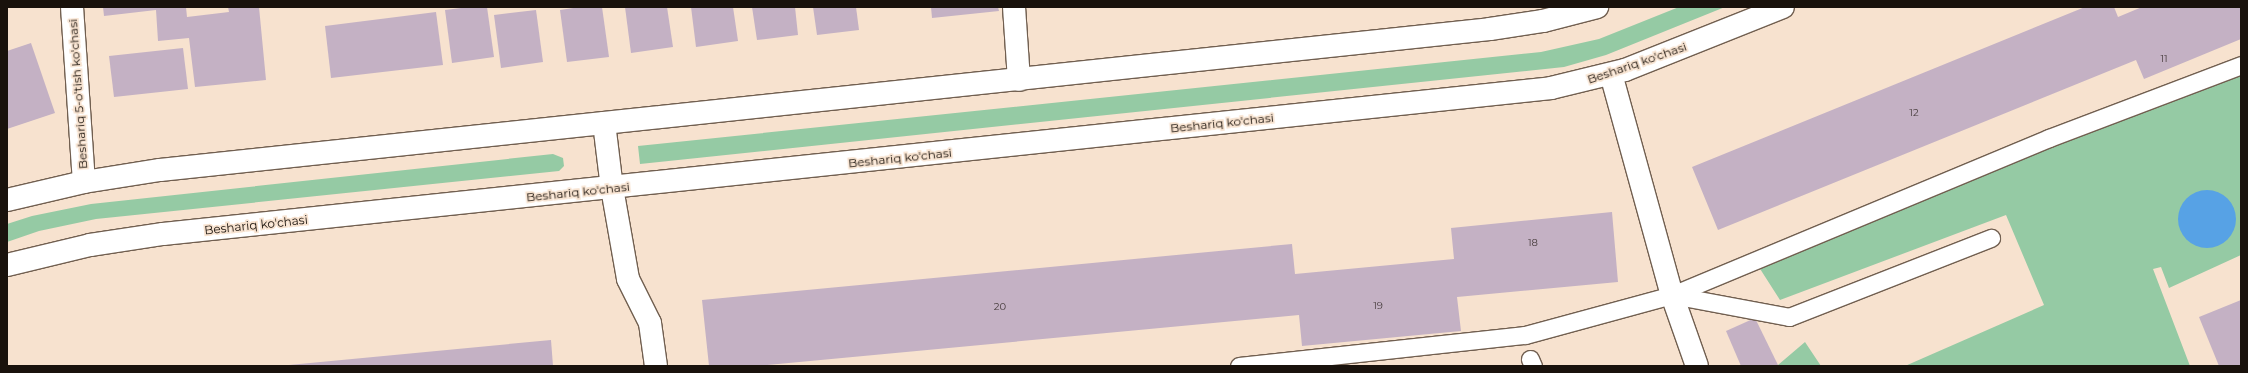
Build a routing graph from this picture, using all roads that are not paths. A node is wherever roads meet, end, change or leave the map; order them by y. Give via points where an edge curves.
1 (72, 7) edge
2 (1014, 7) edge
3 (1597, 7) edge
4 (1783, 7) edge
5 (2241, 65) edge
6 (1611, 74) junction
7 (1019, 80) junction
8 (604, 123) junction
9 (84, 182) junction
10 (612, 188) junction
11 (7, 200) edge
12 (1991, 238) dead end
13 (7, 264) edge
14 (1672, 295) junction
15 (1303, 363) edge
16 (656, 366) edge
17 (1239, 366) edge
18 (1697, 366) edge

1 - 9 main road, Beshariq 5-o'tish ko'chasi
2 - 7 main road
3 - 7 main road via 1543,21 1490,29
4 - 6 main road, Beshariq ko'chasi
5 - 14 lane via 2049,138
6 - 10 main road, Beshariq ko'chasi via 1551,88
6 - 14 main road
7 - 8 main road
8 - 9 main road via 168,169
8 - 10 main road
9 - 11 main road
10 - 13 main road, Beshariq ko'chasi via 163,234 90,245
10 - 16 main road via 628,279 650,323
12 - 14 lane via 1789,317
14 - 15 lane via 1525,335
14 - 18 main road
15 - 17 lane

